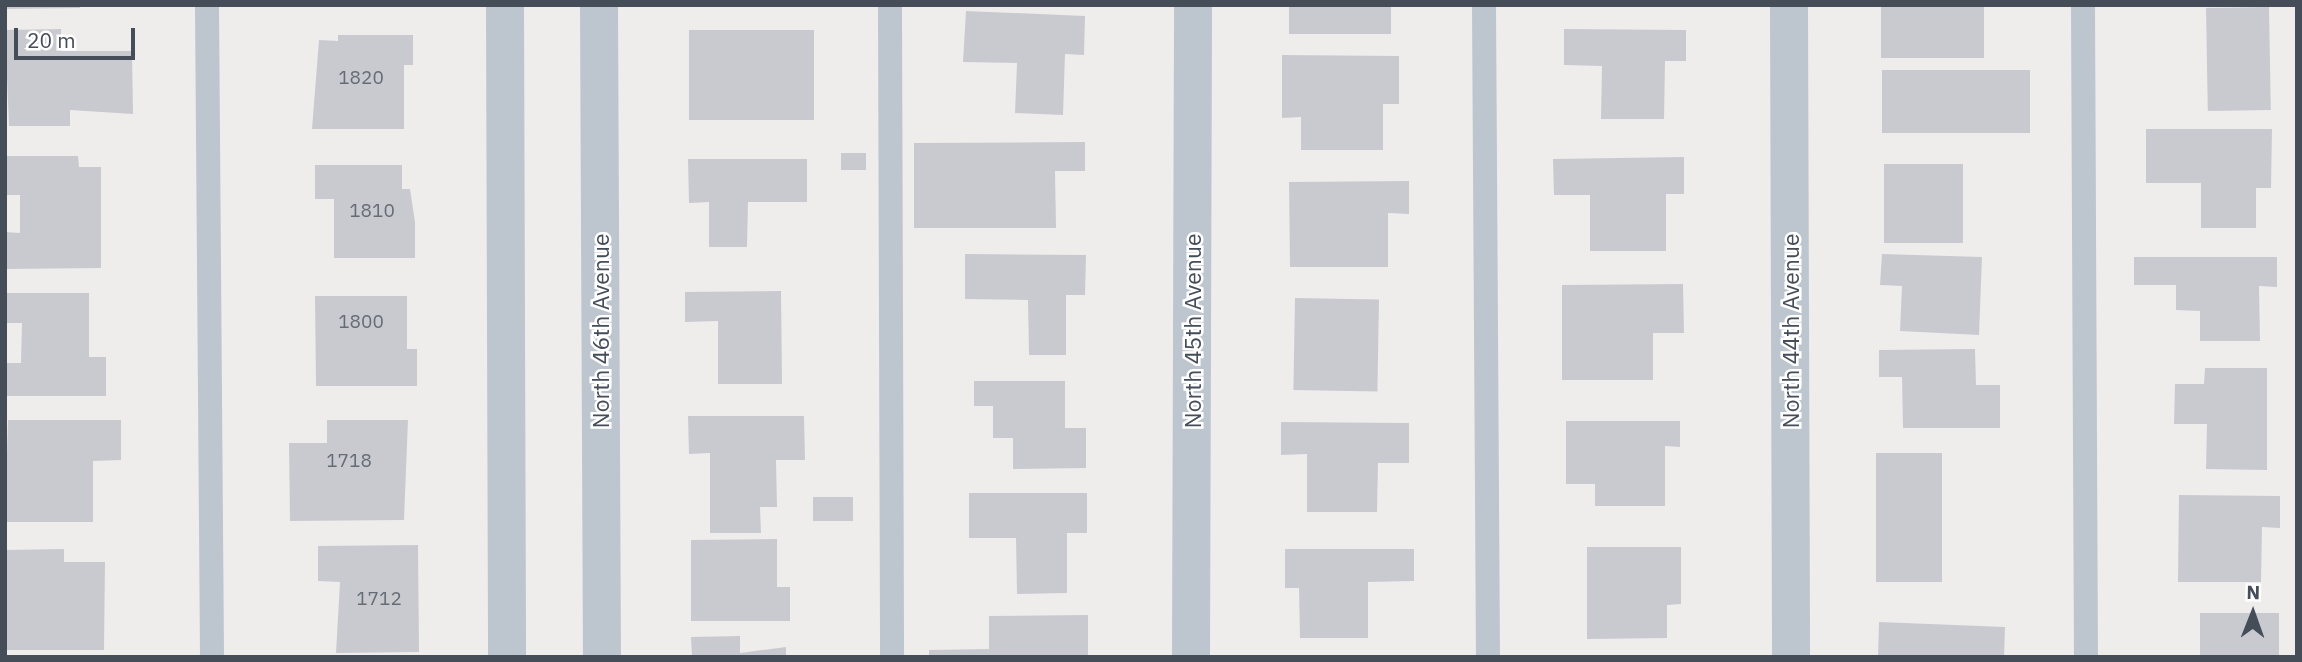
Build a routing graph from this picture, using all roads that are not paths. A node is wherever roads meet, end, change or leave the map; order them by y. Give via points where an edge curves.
1 (207, 5) edge
2 (505, 5) edge
3 (599, 5) edge
4 (890, 5) edge
5 (1193, 5) edge
6 (1484, 5) edge
7 (1789, 5) edge
8 (2083, 5) edge
9 (212, 657) edge
10 (507, 657) edge
11 (602, 657) edge
12 (892, 657) edge
13 (1191, 657) edge
14 (1488, 657) edge
15 (1791, 657) edge
16 (2086, 657) edge

1 - 9 lane
2 - 10 street
3 - 11 street, North 46th Avenue
4 - 12 lane
5 - 13 street, North 45th Avenue
6 - 14 lane
7 - 15 street, North 44th Avenue
8 - 16 lane

